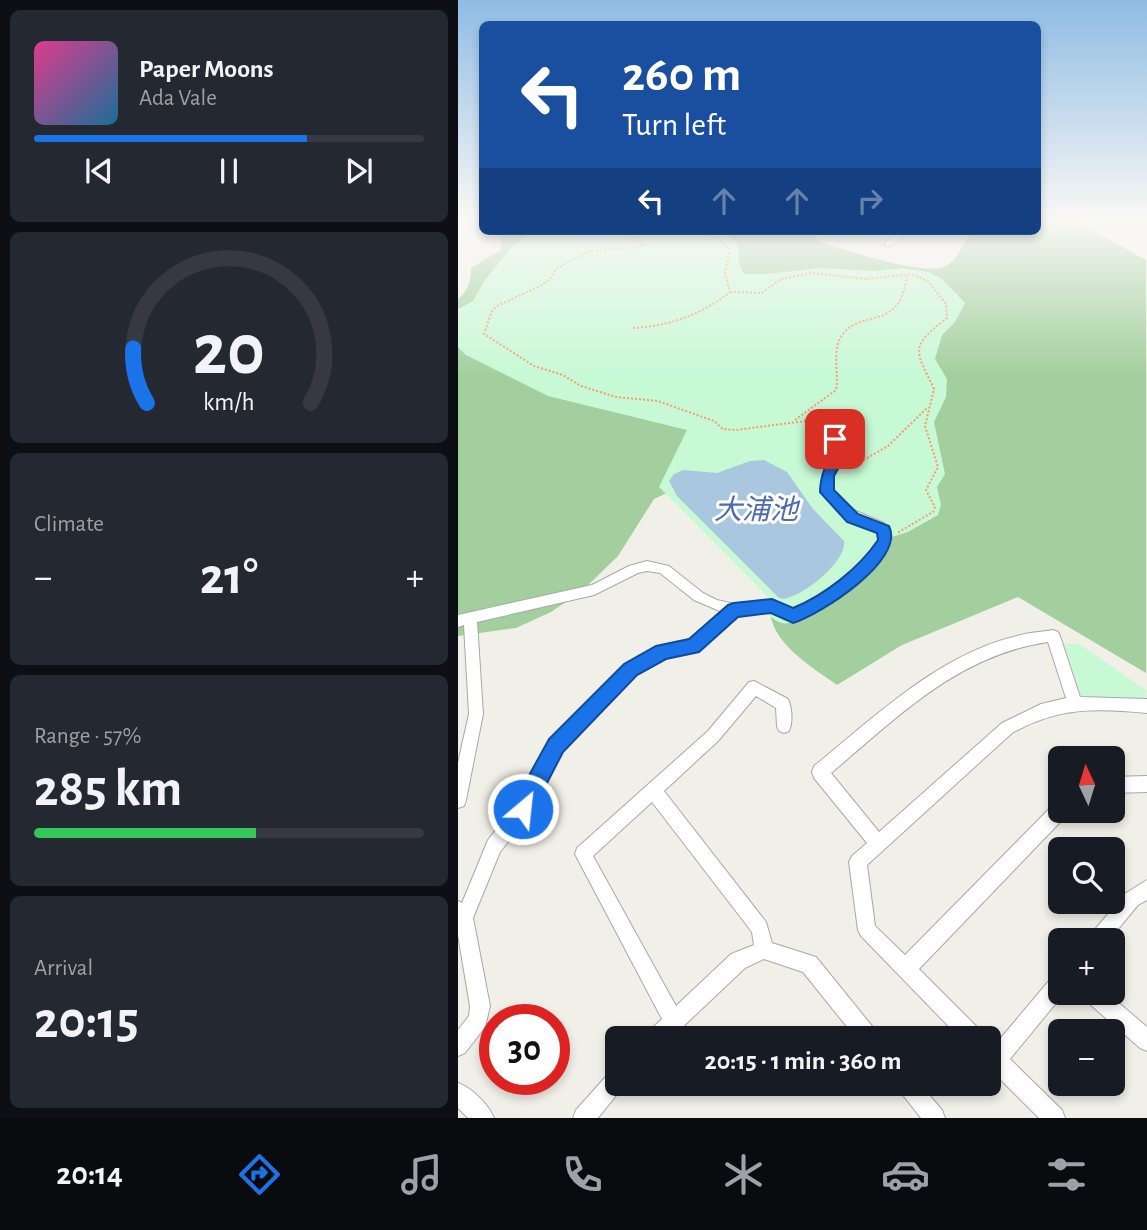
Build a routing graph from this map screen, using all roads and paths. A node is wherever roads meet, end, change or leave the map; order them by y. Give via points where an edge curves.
1 (556, 272) edge
2 (725, 272) edge
3 (908, 274) junction
4 (730, 292) junction
5 (633, 328) dead end
6 (929, 406) junction
7 (794, 421) junction
8 (835, 439) joint
9 (860, 462) dead end
10 (886, 538) junction
11 (734, 610) junction
12 (464, 619) edge
13 (1075, 704) junction
14 (1146, 706) edge
15 (784, 726) dead end
16 (1146, 784) edge
17 (1125, 785) edge
18 (653, 790) junction
19 (458, 800) edge
20 (1048, 822) edge
21 (878, 843) junction
22 (1146, 889) edge
23 (460, 918) edge
24 (1107, 928) edge
25 (764, 950) junction
26 (906, 968) junction
27 (1048, 996) edge
28 (1106, 1005) edge
29 (673, 1020) junction
30 (667, 1026) edge
31 (859, 1026) edge
32 (962, 1026) edge
33 (1146, 1041) edge
34 (458, 1046) edge
35 (1001, 1046) edge
36 (1001, 1065) edge
37 (458, 1093) edge
38 (605, 1093) edge
39 (916, 1096) edge
40 (483, 1118) edge
41 (584, 1118) edge
42 (934, 1118) edge
43 (1054, 1118) edge

1 - 7 path via 540,286 497,306 484,334 534,366 581,386 616,397 658,401 728,430
2 - 4 path
3 - 4 path via 865,279 812,273 778,280 762,293
3 - 6 path via 928,281 948,309 947,318 926,333 921,346 919,363 935,388
3 - 7 path via 895,309 844,332 834,354 836,390
4 - 5 path via 719,303 691,316 661,326
6 - 9 path via 886,446
6 - 10 path via 925,426 938,467 926,490 935,507
7 - 8 path via 818,423
8 - 10 street via 838,456 827,476 827,492 852,518 880,526
10 - 11 street via 861,572 809,610 793,616 772,606
11 - 12 street via 704,600 677,577 648,566 597,589
11 - 23 street via 693,646 662,652 630,669 556,746 523,809 494,846
12 - 19 street via 476,714
13 - 14 street
13 - 21 street via 1048,707 1007,728
13 - 21 street via 1053,636 1009,642 947,671 820,772
15 - 18 street via 784,704 754,687 713,736
16 - 17 street
18 - 25 street via 760,928
18 - 29 street via 583,854
20 - 26 street
21 - 26 street via 858,862 867,930
22 - 24 street
23 - 34 street via 480,1006 478,1020
25 - 29 street via 738,961
25 - 31 street via 809,964
26 - 32 street
27 - 35 street
28 - 33 street
29 - 30 street
36 - 43 street
37 - 40 street
38 - 41 street
39 - 42 street

